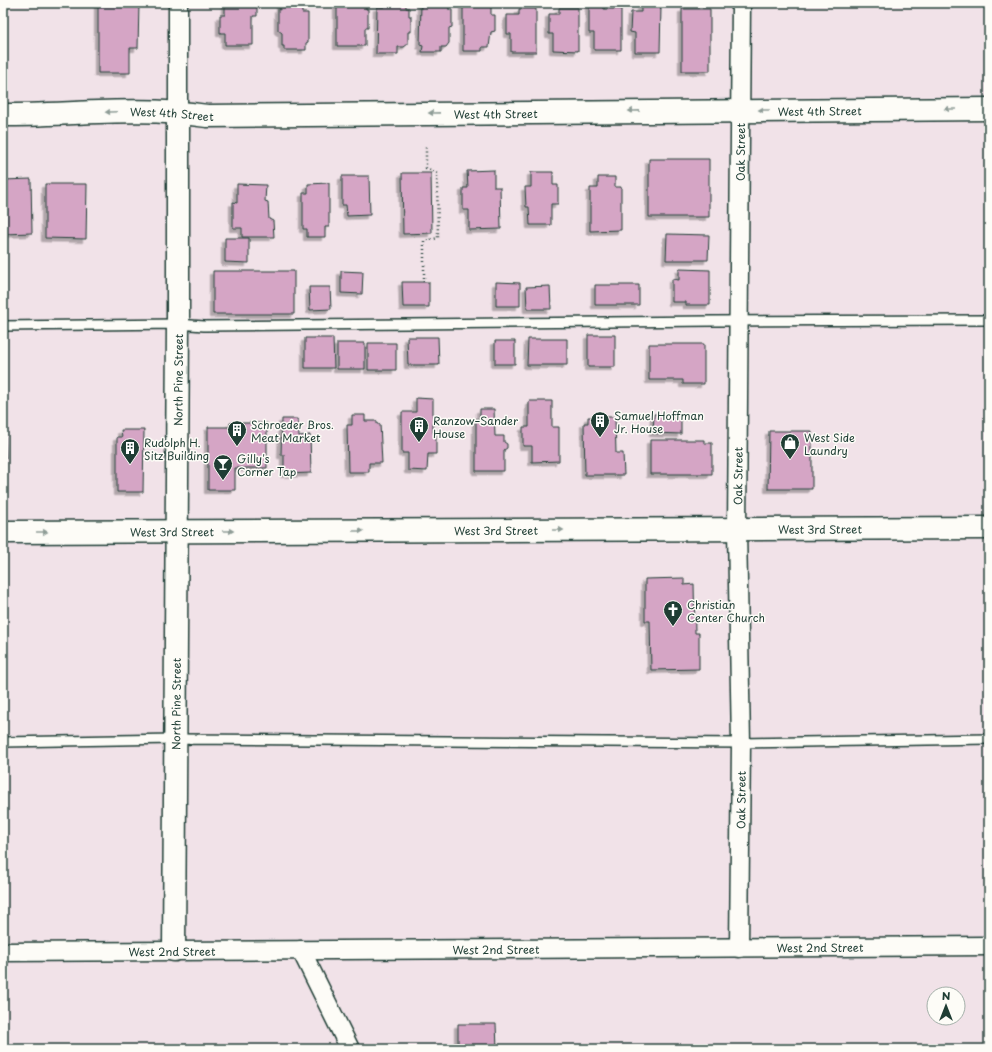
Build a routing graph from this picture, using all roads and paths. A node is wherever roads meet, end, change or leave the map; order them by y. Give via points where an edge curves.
1 (178, 3) edge
2 (741, 3) edge
3 (989, 109) edge
4 (740, 110) junction
5 (178, 112) junction
6 (3, 115) edge
7 (426, 146) dead end
8 (424, 282) dead end
9 (989, 320) edge
10 (739, 321) junction
11 (178, 324) junction
12 (3, 326) edge
13 (989, 528) edge
14 (737, 530) junction
15 (177, 531) junction
16 (3, 532) edge
17 (175, 739) junction
18 (989, 739) edge
19 (3, 742) edge
20 (741, 743) junction
21 (989, 946) edge
22 (739, 948) junction
23 (174, 950) junction
24 (302, 950) junction
25 (3, 952) edge
26 (350, 1049) edge

1 - 5 street, North Pine Street
2 - 4 street, Oak Street
3 -> 4 main road, West 4th Street
4 -> 5 main road, West 4th Street via 215,116
4 - 10 street, Oak Street
5 -> 6 main road, West 4th Street via 144,110
5 - 11 main road, North Pine Street
7 - 8 path via 426,168 437,173 438,238 424,241
9 - 10 lane
10 - 11 lane via 204,326
10 - 14 street, Oak Street
11 - 12 lane
11 - 15 main road, North Pine Street
13 - 14 main road, West 3rd Street
15 -> 14 main road, West 3rd Street
14 - 20 street, Oak Street
16 -> 15 main road, West 3rd Street
15 - 17 main road, North Pine Street
17 - 19 lane
17 - 20 lane
17 - 23 main road, North Pine Street
18 - 20 lane
20 - 22 street, Oak Street
21 - 22 street, West 2nd Street
22 - 24 street, West 2nd Street
23 - 24 street, West 2nd Street
23 - 25 street, West 2nd Street
24 - 26 street

